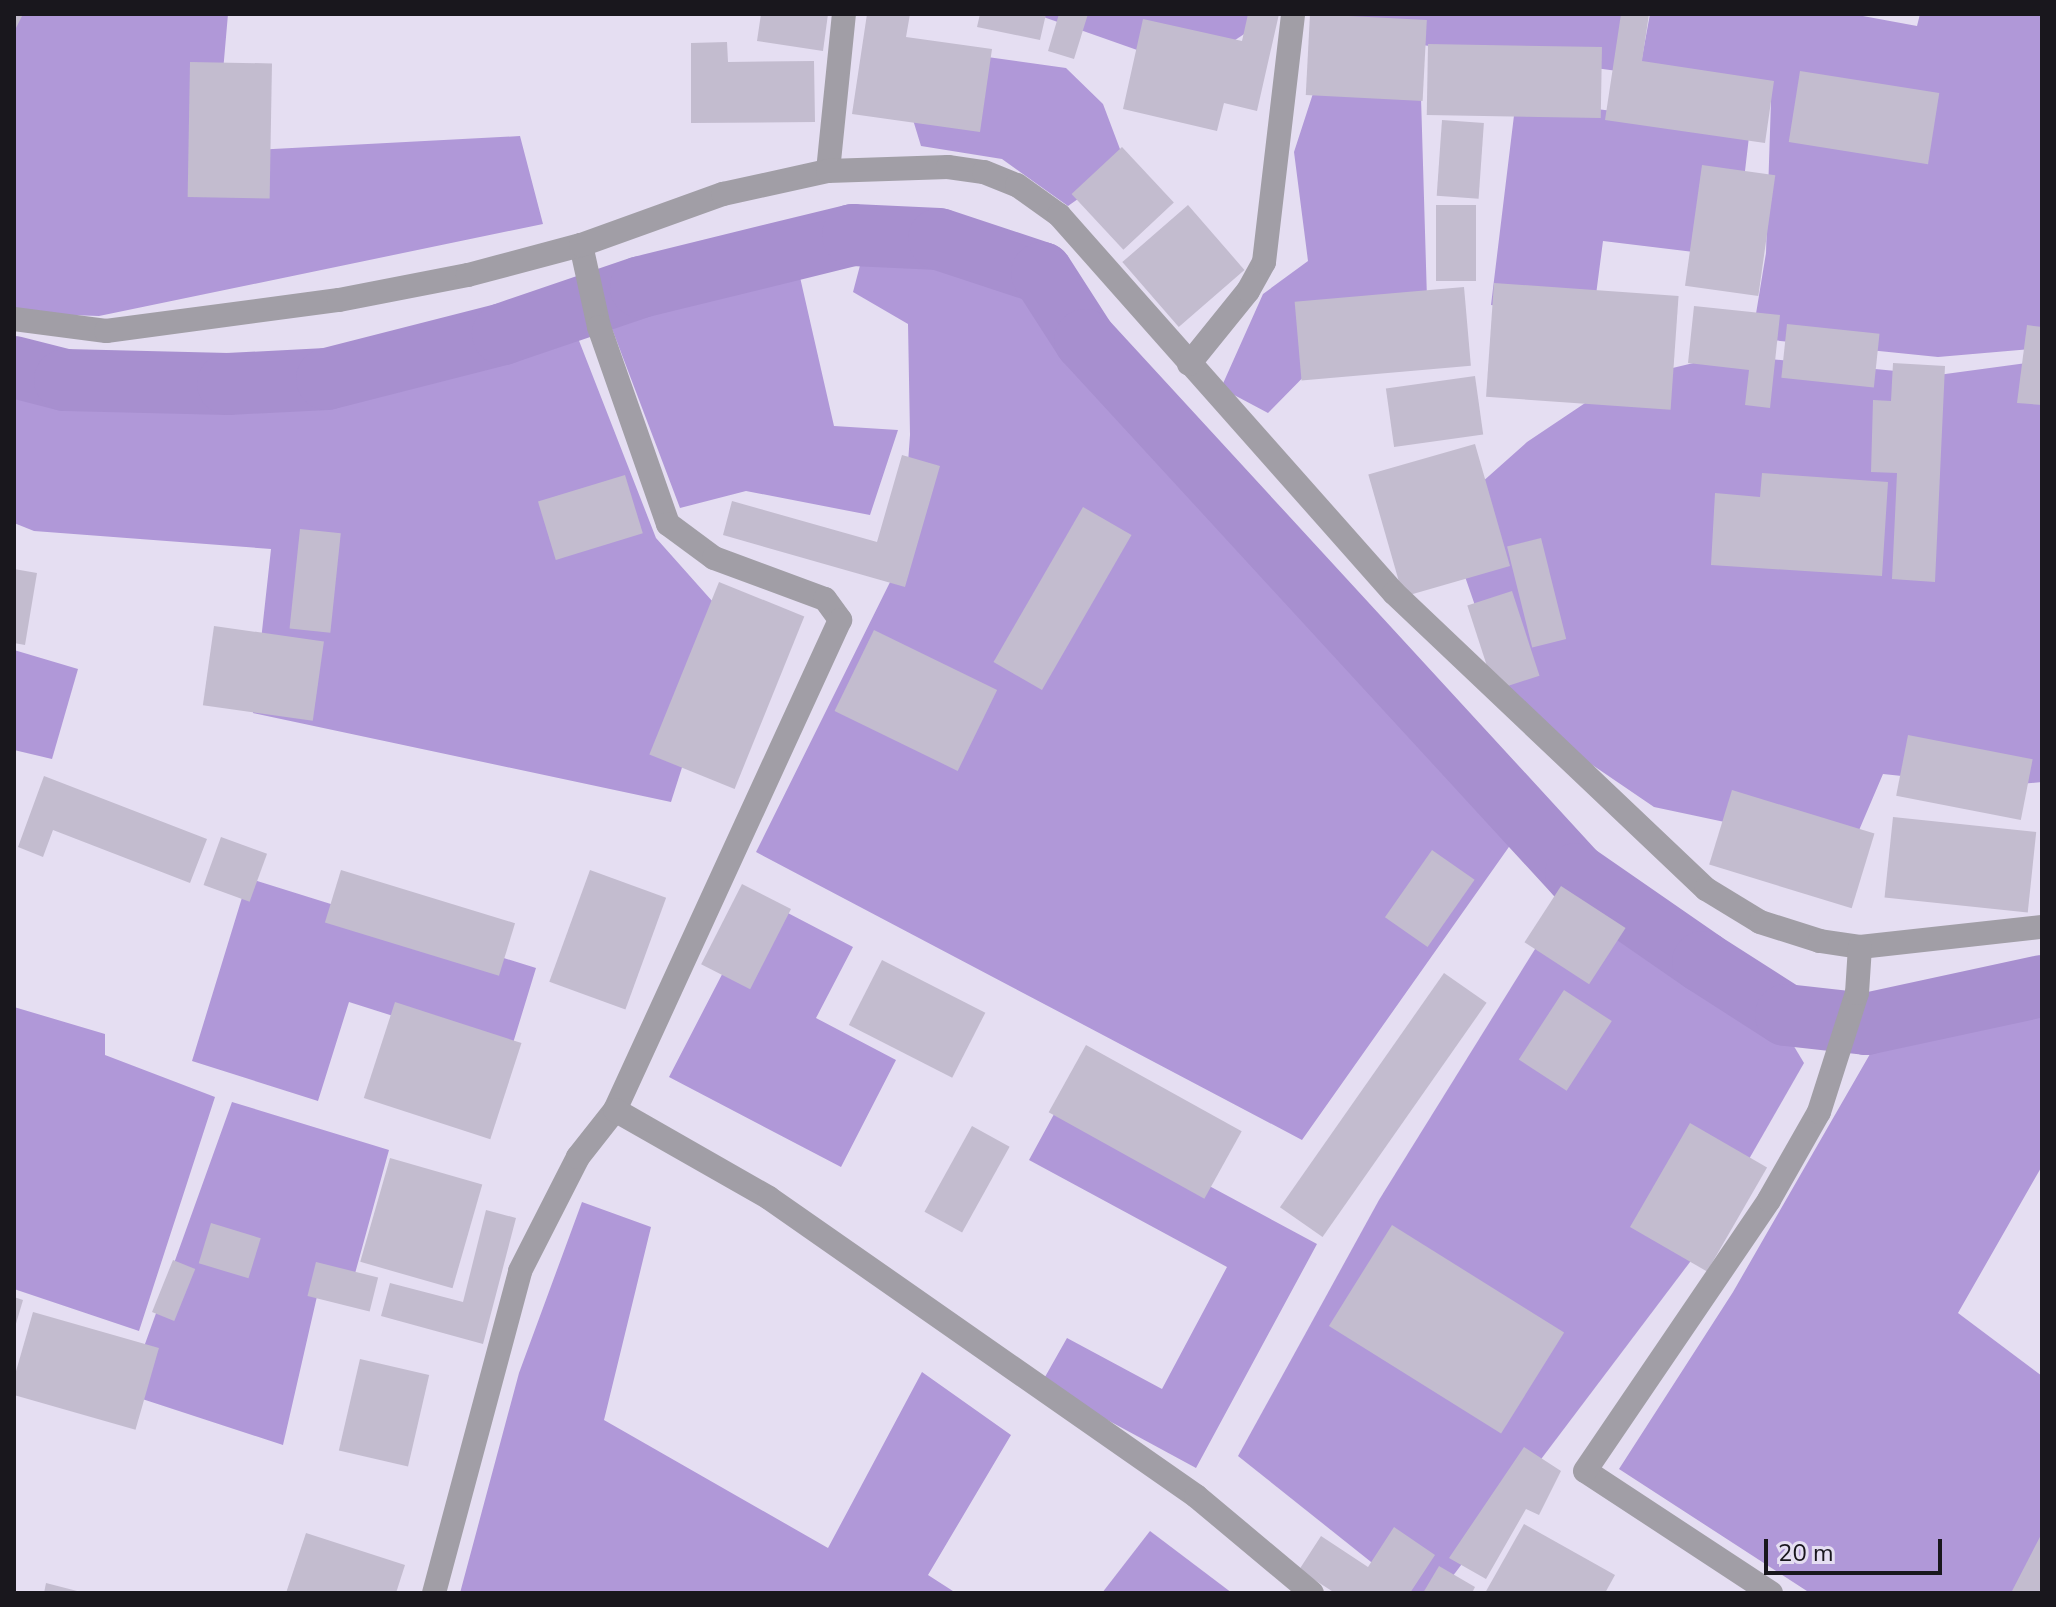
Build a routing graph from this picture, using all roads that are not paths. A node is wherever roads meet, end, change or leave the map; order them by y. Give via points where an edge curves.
1 (844, 14) edge
2 (1293, 14) edge
3 (828, 171) junction
4 (581, 245) junction
5 (14, 319) edge
6 (1189, 364) junction
7 (2042, 927) edge
8 (1860, 947) junction
9 (615, 1110) junction
10 (434, 1593) edge
11 (1312, 1593) edge
12 (1771, 1593) edge

1 - 3 street
2 - 6 street via 1264,262 1248,291
3 - 4 street via 723,194
3 - 6 street via 948,167 984,172 1017,185 1059,215
4 - 5 street via 468,275 354,297 106,331
4 - 9 street via 599,327 668,524 714,558 825,599 840,620
6 - 8 street via 1394,593 1706,889 1760,922
7 - 8 street
8 - 12 street via 1857,993 1819,1112 1769,1200 1585,1471
9 - 10 street via 578,1157 520,1271
9 - 11 street via 769,1198 847,1252 1196,1496

